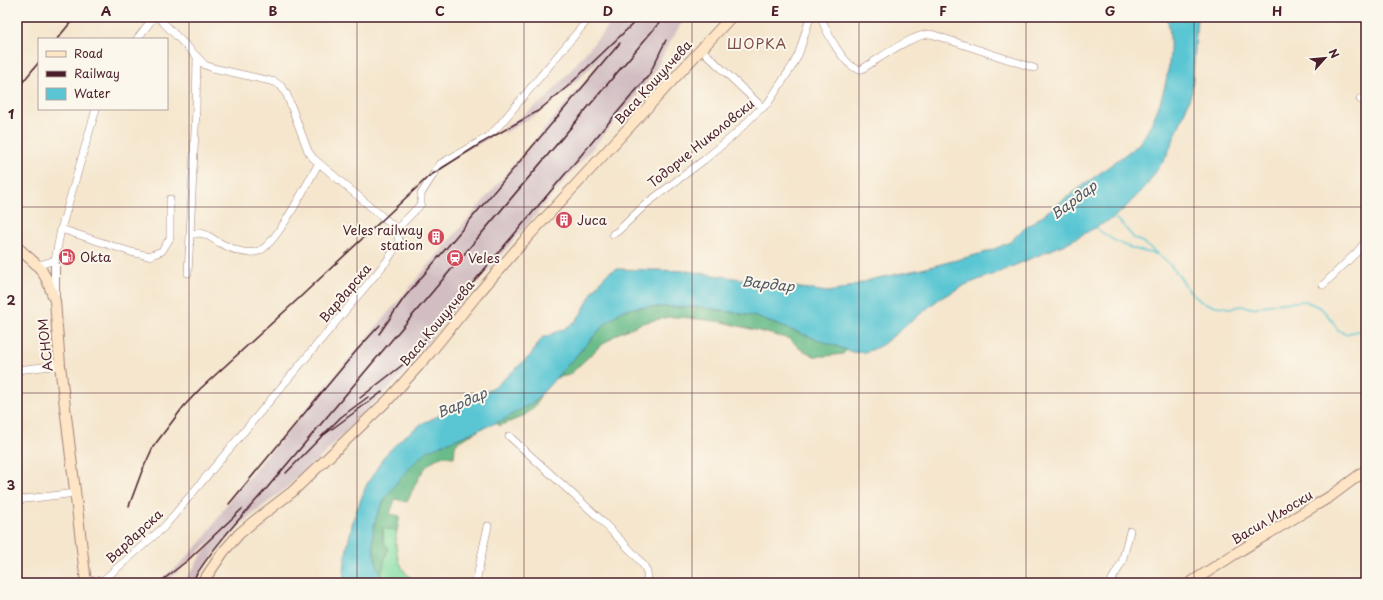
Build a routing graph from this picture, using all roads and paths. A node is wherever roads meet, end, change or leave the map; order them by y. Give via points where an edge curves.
1 (154, 17) edge
2 (158, 17) edge
3 (590, 17) edge
4 (731, 17) edge
5 (810, 17) edge
6 (822, 17) edge
7 (137, 38) edge
8 (701, 49) junction
9 (197, 58) junction
10 (1034, 68) dead end
11 (764, 108) junction
12 (96, 110) edge
13 (319, 163) junction
14 (170, 199) dead end
15 (61, 229) junction
16 (397, 229) junction
17 (613, 234) dead end
18 (190, 235) junction
19 (1366, 241) edge
20 (17, 247) edge
21 (55, 260) junction
22 (36, 264) junction
23 (188, 273) dead end
24 (1323, 285) dead end
25 (55, 301) junction
26 (60, 365) junction
27 (17, 370) edge
28 (509, 436) dead end
29 (1366, 470) edge
30 (76, 493) junction
31 (17, 500) edge
32 (488, 526) dead end
33 (1130, 531) dead end
34 (86, 581) edge
35 (102, 581) edge
36 (202, 583) edge
37 (476, 583) edge
38 (648, 583) edge
39 (1110, 583) edge
40 (1190, 583) edge

1 - 7 street
2 - 9 street
3 - 16 street via 498,127 488,136 440,164 421,194 420,204
4 - 8 main road, Васа Кошулчева
5 - 11 street, Тодорче Николовски via 805,37 793,64
6 - 10 street via 835,46 854,69 862,69 905,43 926,34
8 - 11 street
8 - 36 main road, Васа Кошулчева via 523,242 399,388 292,492 239,534
9 - 13 street via 213,68 275,82 281,86 287,94 308,151
9 - 18 street
11 - 17 street, Тодорче Николовски
12 - 15 street, АСНОМ
13 - 16 street
13 - 18 street via 289,215 274,237 261,250 234,250 200,232
14 - 15 street via 170,238 162,251 149,256
15 - 21 street, АСНОМ
16 - 35 street, Вардарска via 399,242 372,279 164,527
18 - 23 street
19 - 24 street
20 - 22 main road
21 - 22 street
21 - 25 street, АСНОМ
22 - 25 main road via 47,280
25 - 26 main road, АСНОМ
26 - 27 street
26 - 30 main road, АСНОМ
28 - 38 street via 610,528 644,566
29 - 40 main road, Васил Иљоски via 1332,496
30 - 31 street
30 - 34 main road, АСНОМ
32 - 37 street
33 - 39 street via 1122,562
34 - 35 street, Вардарска

